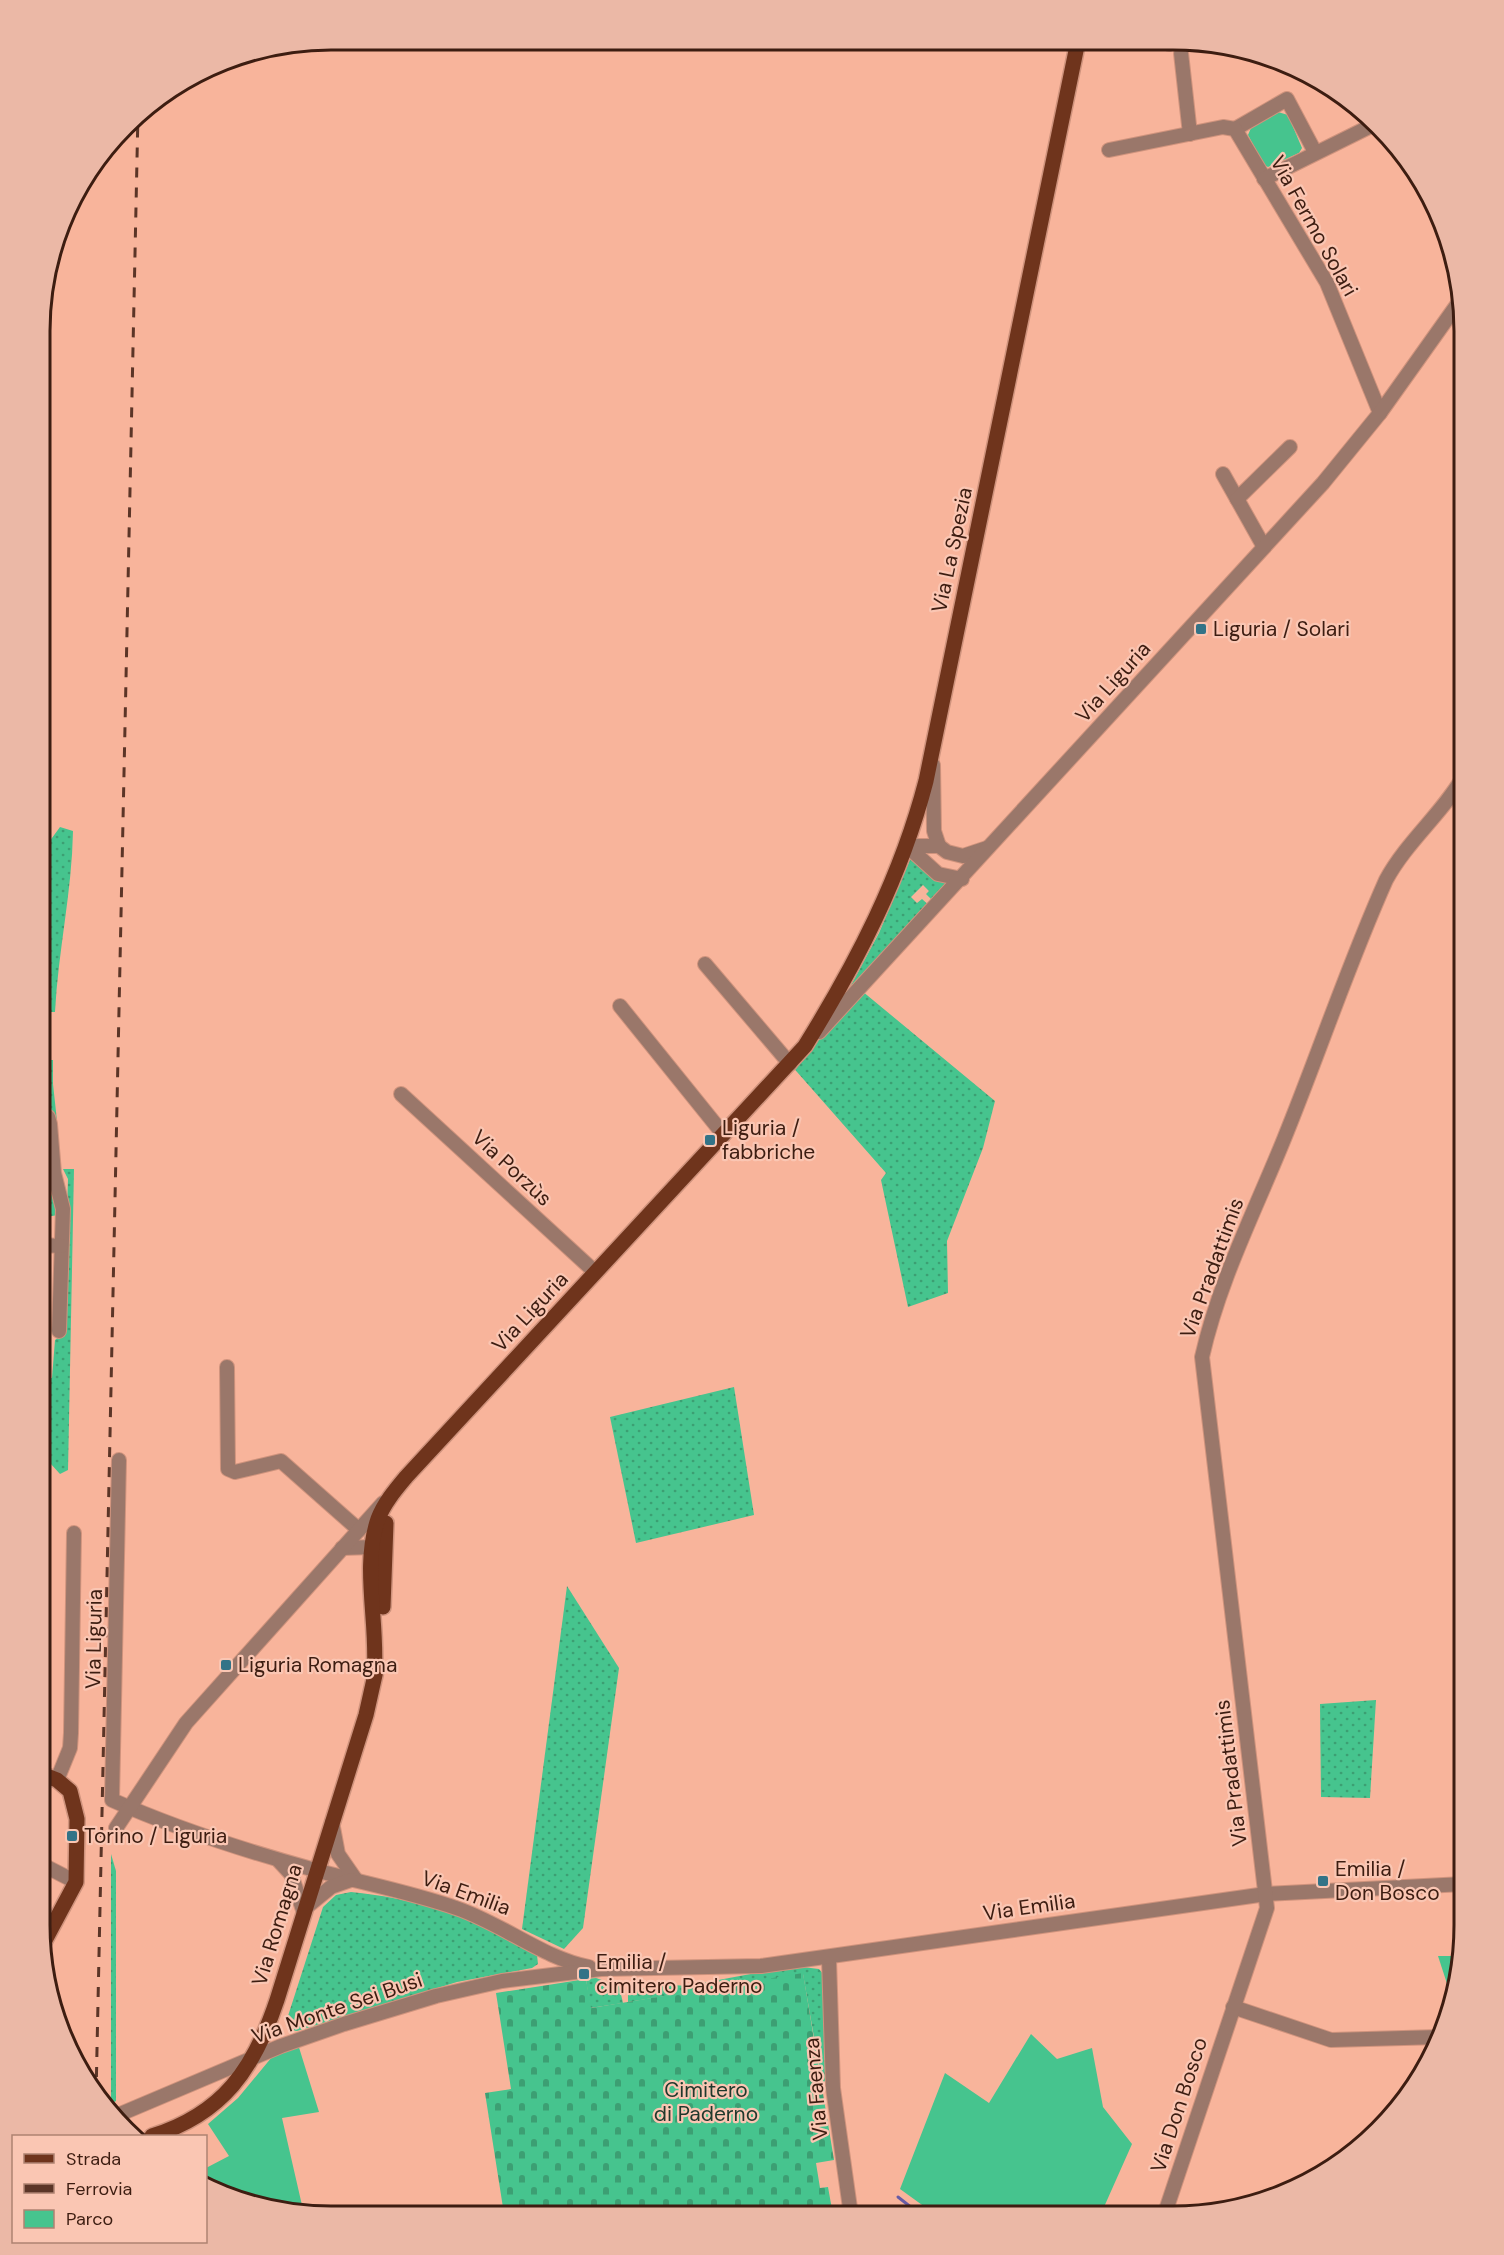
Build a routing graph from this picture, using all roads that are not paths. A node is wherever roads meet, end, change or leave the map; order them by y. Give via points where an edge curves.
1 (1076, 50) edge
2 (1181, 53) dead end
3 (1368, 128) edge
4 (1235, 129) junction
5 (1190, 134) junction
6 (1110, 150) dead end
7 (1315, 152) junction
8 (1264, 179) junction
9 (1454, 309) edge
10 (1380, 413) junction
11 (1290, 447) dead end
12 (1223, 474) dead end
13 (1237, 499) junction
14 (1264, 547) junction
15 (932, 753) junction
16 (1454, 791) edge
17 (992, 845) junction
18 (907, 846) junction
19 (939, 846) junction
20 (962, 879) junction
21 (705, 964) dead end
22 (620, 1006) dead end
23 (805, 1046) junction
24 (790, 1064) junction
25 (401, 1094) dead end
26 (50, 1124) edge
27 (724, 1135) junction
28 (50, 1245) edge
29 (61, 1246) junction
30 (595, 1272) junction
31 (59, 1331) dead end
32 (227, 1367) dead end
33 (119, 1460) dead end
34 (397, 1489) joint
35 (359, 1530) junction
36 (378, 1530) junction
37 (74, 1533) dead end
38 (342, 1548) junction
39 (50, 1777) edge
40 (57, 1780) junction
41 (129, 1808) junction
42 (332, 1817) junction
43 (116, 1828) dead end
44 (277, 1859) junction
45 (50, 1869) edge
46 (316, 1870) junction
47 (356, 1880) junction
48 (76, 1882) junction
49 (1454, 1885) edge
50 (1266, 1894) junction
51 (303, 1910) junction
52 (50, 1931) edge
53 (557, 1957) junction
54 (829, 1959) junction
55 (601, 1969) junction
56 (578, 1971) junction
57 (1233, 2007) junction
58 (1431, 2037) edge
59 (253, 2059) junction
60 (122, 2113) edge
61 (155, 2135) edge
62 (850, 2206) edge
63 (1167, 2206) edge

1 - 15 main road, Via La Spezia
2 - 5 street
3 - 7 street
4 - 5 street, Via Fermo Solari via 1223,127
4 - 7 street, Via Fermo Solari via 1287,99
4 - 8 street, Via Fermo Solari
5 - 6 street, Via Fermo Solari
7 - 8 street
8 - 10 street, Via Fermo Solari via 1327,283
9 - 10 street, Via Liguria
10 - 14 street, Via Liguria
11 - 13 street
12 - 13 street
13 - 14 street
14 - 17 street, Via Liguria
15 - 18 main road, Via La Spezia
15 - 19 street via 934,831
16 - 50 street, Via Pradattimis via 1400,858 1382,890 1224,1284 1202,1357
17 - 19 street, Via Liguria via 963,856
17 - 20 street, Via Liguria
18 - 19 street, Via Liguria
18 - 20 street via 938,874
18 - 23 main road, Via La Spezia via 876,922
20 - 23 street, Via Liguria
21 - 24 street
22 - 27 street
23 - 24 main road, Via Liguria
24 - 27 main road, Via Liguria
25 - 30 street, Via Porzùs
26 - 29 street via 54,1173 63,1209
27 - 30 main road, Via Liguria
28 - 29 street
29 - 31 street
30 - 34 main road, Via Liguria
32 - 35 street via 228,1469 235,1472 281,1461
33 - 41 street, Via Liguria via 112,1800
34 - 36 main road, Via Romagna
35 - 36 street
35 - 38 street
36 - 38 street
36 - 42 main road, Via Romagna via 381,1643 366,1714
37 - 40 street via 70,1748
38 - 41 street via 186,1723
39 - 40 main road
40 - 48 main road via 70,1791 77,1810
41 - 43 street
41 - 44 street, Via Emilia
42 - 46 main road, Via Romagna
42 - 47 street via 338,1854
44 - 46 street, Via Emilia
44 - 51 street via 291,1874
45 - 48 street
46 - 47 street, Via Emilia
46 - 51 main road, Via Romagna
47 - 51 street via 331,1887
47 - 53 street, Via Emilia via 475,1915
48 - 52 main road
49 - 50 street, Via Emilia
50 - 54 street, Via Emilia
50 - 57 street, Via Don Bosco via 1267,1908
51 - 59 main road, Via Romagna via 273,2012
53 - 55 street, Via Emilia
53 - 56 street, Via Emilia via 566,1967
54 - 55 street, Via Emilia via 736,1969
54 - 62 street, Via Faenza via 833,2088
55 - 56 street, Via Emilia
56 - 59 street, Via Monte Sei Busi via 502,1981 436,1996 344,2024
57 - 58 street via 1330,2040
57 - 63 street, Via Don Bosco
59 - 60 street, Via Monte Sei Busi
59 - 61 main road, Via Romagna via 234,2086 212,2106 180,2126

